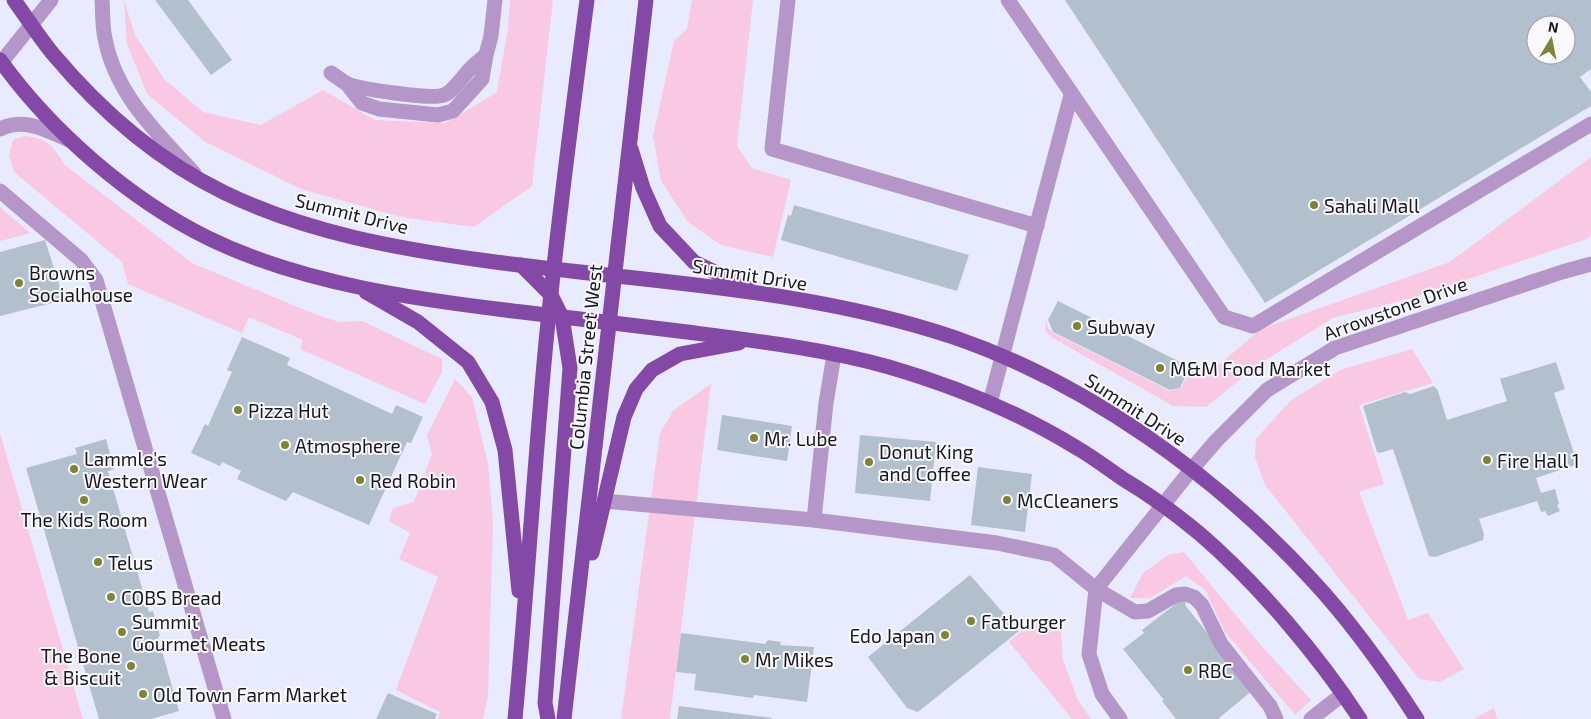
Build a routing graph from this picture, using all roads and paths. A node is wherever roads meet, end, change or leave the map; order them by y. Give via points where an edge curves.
1 (14, 0) edge
2 (51, 0) edge
3 (102, 0) edge
4 (495, 0) edge
5 (587, 0) edge
6 (646, 0) edge
7 (788, 0) edge
8 (1010, 1) edge
9 (32, 25) junction
10 (0, 62) edge
11 (331, 73) dead end
12 (1071, 95) junction
13 (1591, 124) edge
14 (0, 129) edge
15 (69, 140) junction
16 (630, 143) junction
17 (200, 180) junction
18 (0, 191) edge
19 (1037, 226) junction
20 (1591, 264) edge
21 (521, 265) junction
22 (553, 269) junction
23 (614, 275) junction
24 (359, 287) junction
25 (761, 294) junction
26 (551, 295) junction
27 (555, 316) junction
28 (609, 323) junction
29 (756, 340) junction
30 (834, 355) junction
31 (1003, 356) junction
32 (990, 403) junction
33 (1191, 470) junction
34 (604, 501) junction
35 (1162, 505) junction
36 (814, 520) junction
37 (1096, 589) junction
38 (576, 615) junction
39 (523, 633) junction
40 (1343, 694) junction
41 (224, 719) edge
42 (515, 719) edge
43 (548, 719) edge
44 (564, 719) edge
45 (1120, 719) edge
46 (1276, 719) edge
47 (1310, 719) edge
48 (1360, 719) edge
49 (1417, 719) edge

1 - 9 main road, Summit Drive
2 - 9 street
3 - 17 street via 105,38 115,72 129,99
4 - 11 street via 482,79 453,111 438,115 379,109 362,103 348,84
5 - 22 main road, Columbia Street West
6 - 16 main road, Columbia Street West
7 - 19 street via 772,149
8 - 12 street
9 - 10 street
9 - 17 main road, Summit Drive via 51,53 103,108 150,148
10 - 15 main road
12 - 13 street via 1224,317 1253,326
12 - 19 street
14 - 15 street via 10,124 34,125
15 - 24 main road via 127,188 207,237 290,269
16 - 23 main road, Columbia Street West
16 - 25 main road via 660,226 694,262
17 - 21 main road, Summit Drive via 250,204 366,241
18 - 41 street via 82,260 96,280
19 - 31 street
20 - 33 street, Arrowstone Drive via 1335,348 1267,390
21 - 22 main road, Summit Drive
21 - 26 main road
22 - 23 main road, Summit Drive
22 - 26 main road, Columbia Street West
23 - 25 main road, Summit Drive
23 - 28 main road, Columbia Street West
24 - 27 main road
24 - 39 main road via 418,322 468,362 492,402 505,450
25 - 31 main road, Summit Drive via 900,322
26 - 27 main road, Columbia Street West
27 - 28 main road
27 - 39 main road, Columbia Street West
27 - 43 main road via 570,368 545,703
28 - 29 main road
28 - 38 main road, Columbia Street West
29 - 30 main road
29 - 34 main road via 680,354 652,370 636,389 624,416
30 - 32 main road via 888,367
30 - 36 street
31 - 32 street
31 - 33 main road, Summit Drive via 1100,406
32 - 35 main road via 1077,447
33 - 35 street, Arrowstone Drive
33 - 49 main road, Summit Drive via 1230,500 1313,581 1391,679
34 - 36 street
34 - 38 main road
35 - 37 street, Arrowstone Drive
35 - 40 main road via 1204,538 1271,606
36 - 37 street via 998,543 1054,555
37 - 45 street via 1089,654 1102,694
37 - 46 street via 1135,612 1148,611 1176,596 1194,597 1202,605 1221,644 1270,706
38 - 44 main road, Columbia Street West
39 - 42 main road, Columbia Street West
40 - 47 street
40 - 48 main road

